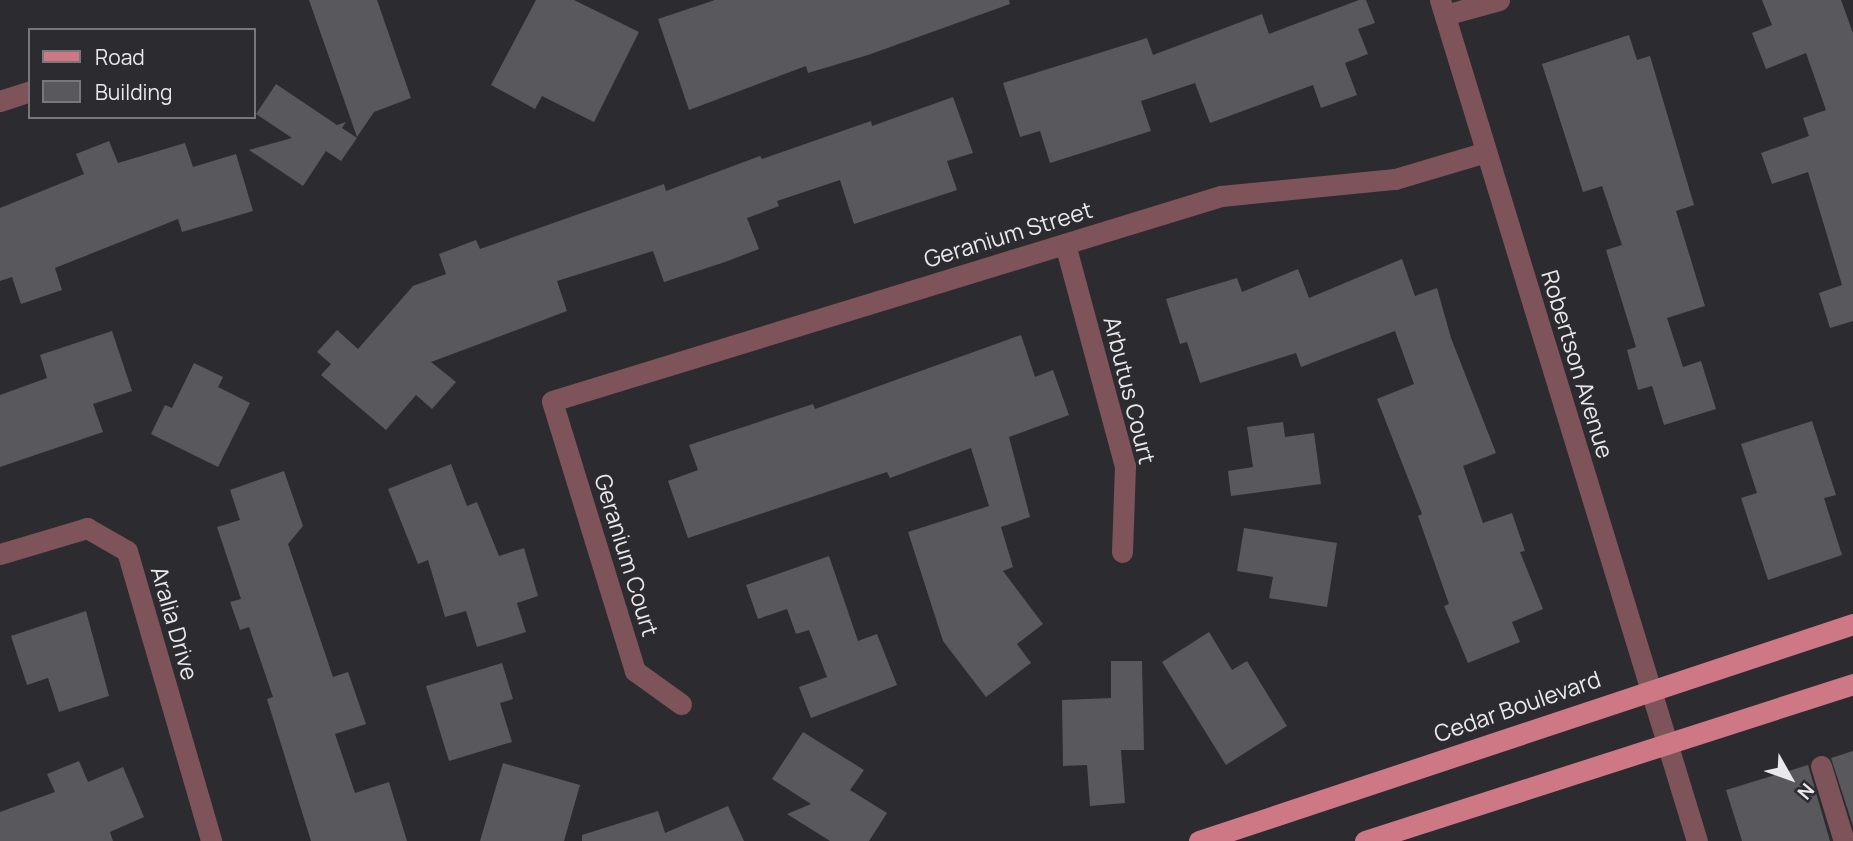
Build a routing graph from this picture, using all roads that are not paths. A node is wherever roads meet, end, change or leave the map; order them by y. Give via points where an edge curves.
1 (1499, 0) edge
2 (1443, 8) edge
3 (28, 92) edge
4 (0, 100) edge
5 (1486, 152) junction
6 (1065, 244) junction
7 (552, 401) joint
8 (1122, 552) dead end
9 (0, 554) edge
10 (1853, 624) edge
11 (1853, 684) edge
12 (1649, 688) junction
13 (681, 704) dead end
14 (1666, 743) junction
15 (1821, 765) dead end
16 (211, 841) edge
17 (1199, 841) edge
18 (1366, 841) edge
19 (1698, 841) edge
20 (1844, 841) edge

1 - 2 street
2 - 5 street, Robertson Avenue
3 - 4 street
5 - 6 street, Geranium Street via 1395,179 1221,196
5 - 12 street, Robertson Avenue
6 - 7 street, Geranium Street
6 - 8 street, Arbutus Court via 1125,466
7 - 13 street, Geranium Court via 635,671
9 - 16 street, Aralia Drive via 87,528 127,551
10 - 12 main road, Cedar Boulevard
11 - 14 main road
12 - 14 street, Robertson Avenue
12 - 17 main road, Cedar Boulevard
14 - 18 main road
14 - 19 street, Robertson Avenue
15 - 20 street

